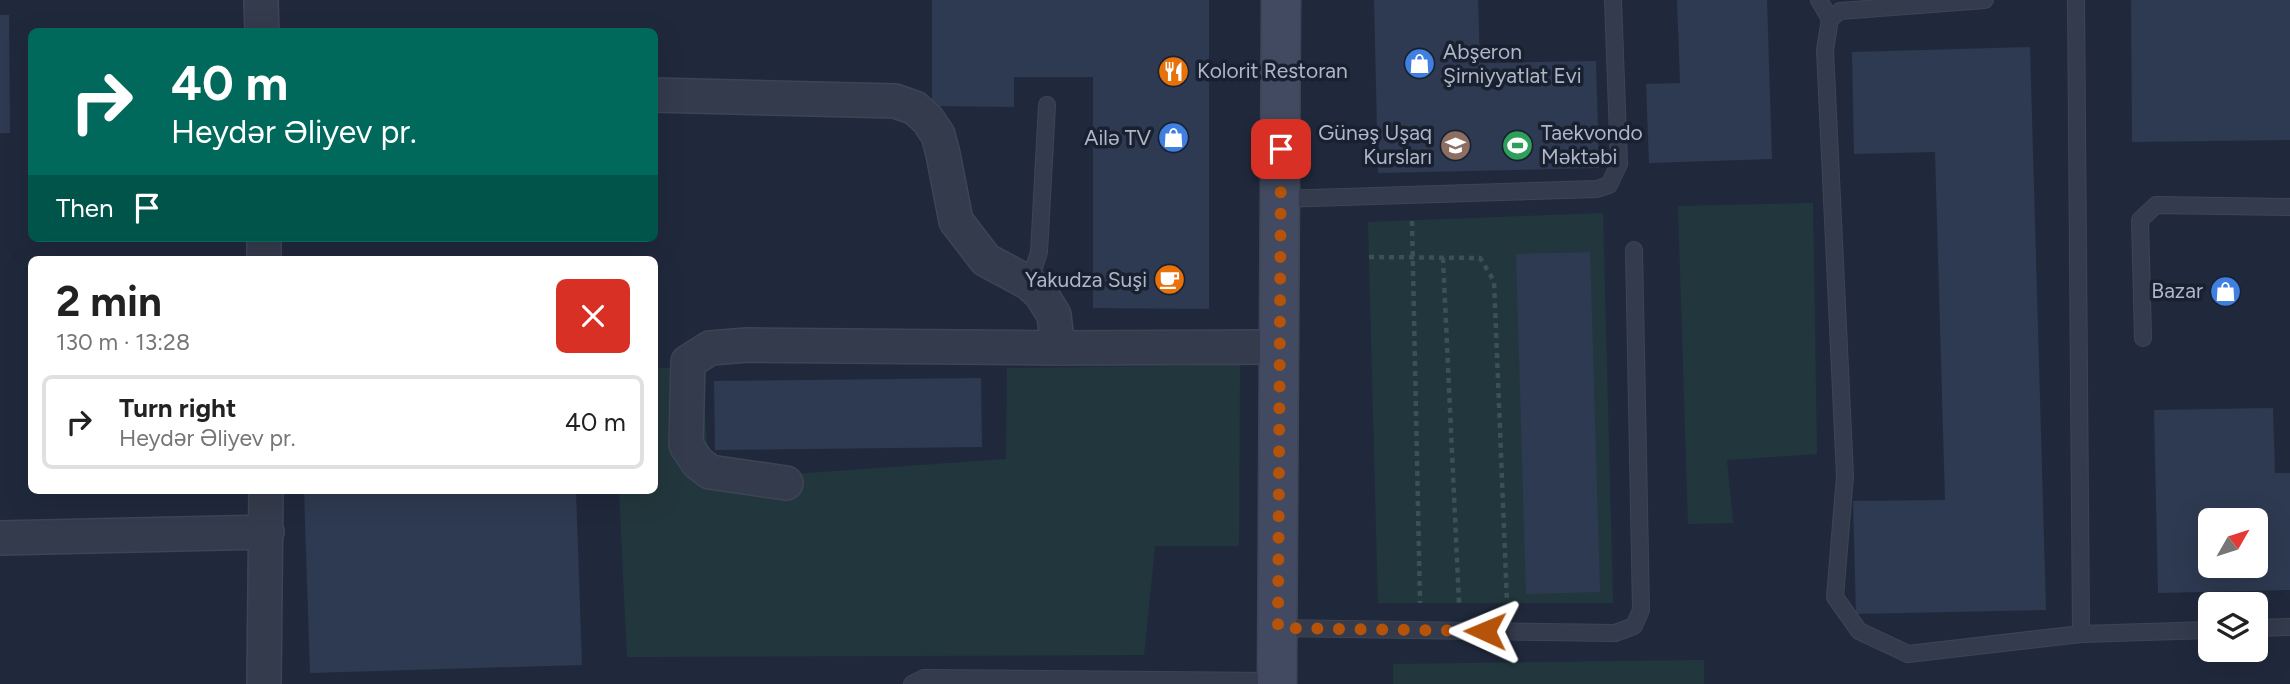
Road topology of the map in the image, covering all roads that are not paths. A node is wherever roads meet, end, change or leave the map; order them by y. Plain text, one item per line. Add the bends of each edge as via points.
1 (261, 0) edge
2 (1281, 0) edge
3 (1613, 0) edge
4 (1819, 0) edge
5 (1985, 0) edge
6 (2076, 0) edge
7 (1830, 19) junction
8 (262, 28) edge
9 (658, 95) edge
10 (1047, 105) dead end
11 (1280, 199) junction
12 (2290, 207) edge
13 (1634, 250) dead end
14 (1030, 283) junction
15 (2143, 338) dead end
16 (1279, 347) junction
17 (1058, 348) junction
18 (786, 483) dead end
19 (266, 494) edge
20 (267, 532) junction
21 (0, 538) edge
22 (2290, 627) edge
23 (1278, 628) junction
24 (2268, 628) edge
25 (2198, 629) edge
26 (2081, 634) junction
27 (1278, 682) edge
28 (264, 684) edge
29 (912, 684) edge

1 - 8 street
2 - 11 main road
3 - 11 lane via 1619,164 1609,184
4 - 7 lane
5 - 7 lane via 1840,11
6 - 26 lane
7 - 26 lane via 1825,50 1846,476 1835,597 1859,631 1908,654
9 - 14 street via 895,101 915,108 938,135 956,222 986,260
10 - 14 lane via 1039,252
11 - 16 main road
12 - 15 lane via 2157,205 2140,220
13 - 23 lane via 1642,610 1634,626 1615,633
14 - 17 street via 1054,315
16 - 17 street
16 - 23 main road
17 - 18 street via 747,345 710,348 688,362 686,445 698,463 710,472
19 - 20 street
20 - 21 street
20 - 28 street
22 - 24 lane
23 - 27 main road
25 - 26 lane
27 - 29 lane via 923,678

